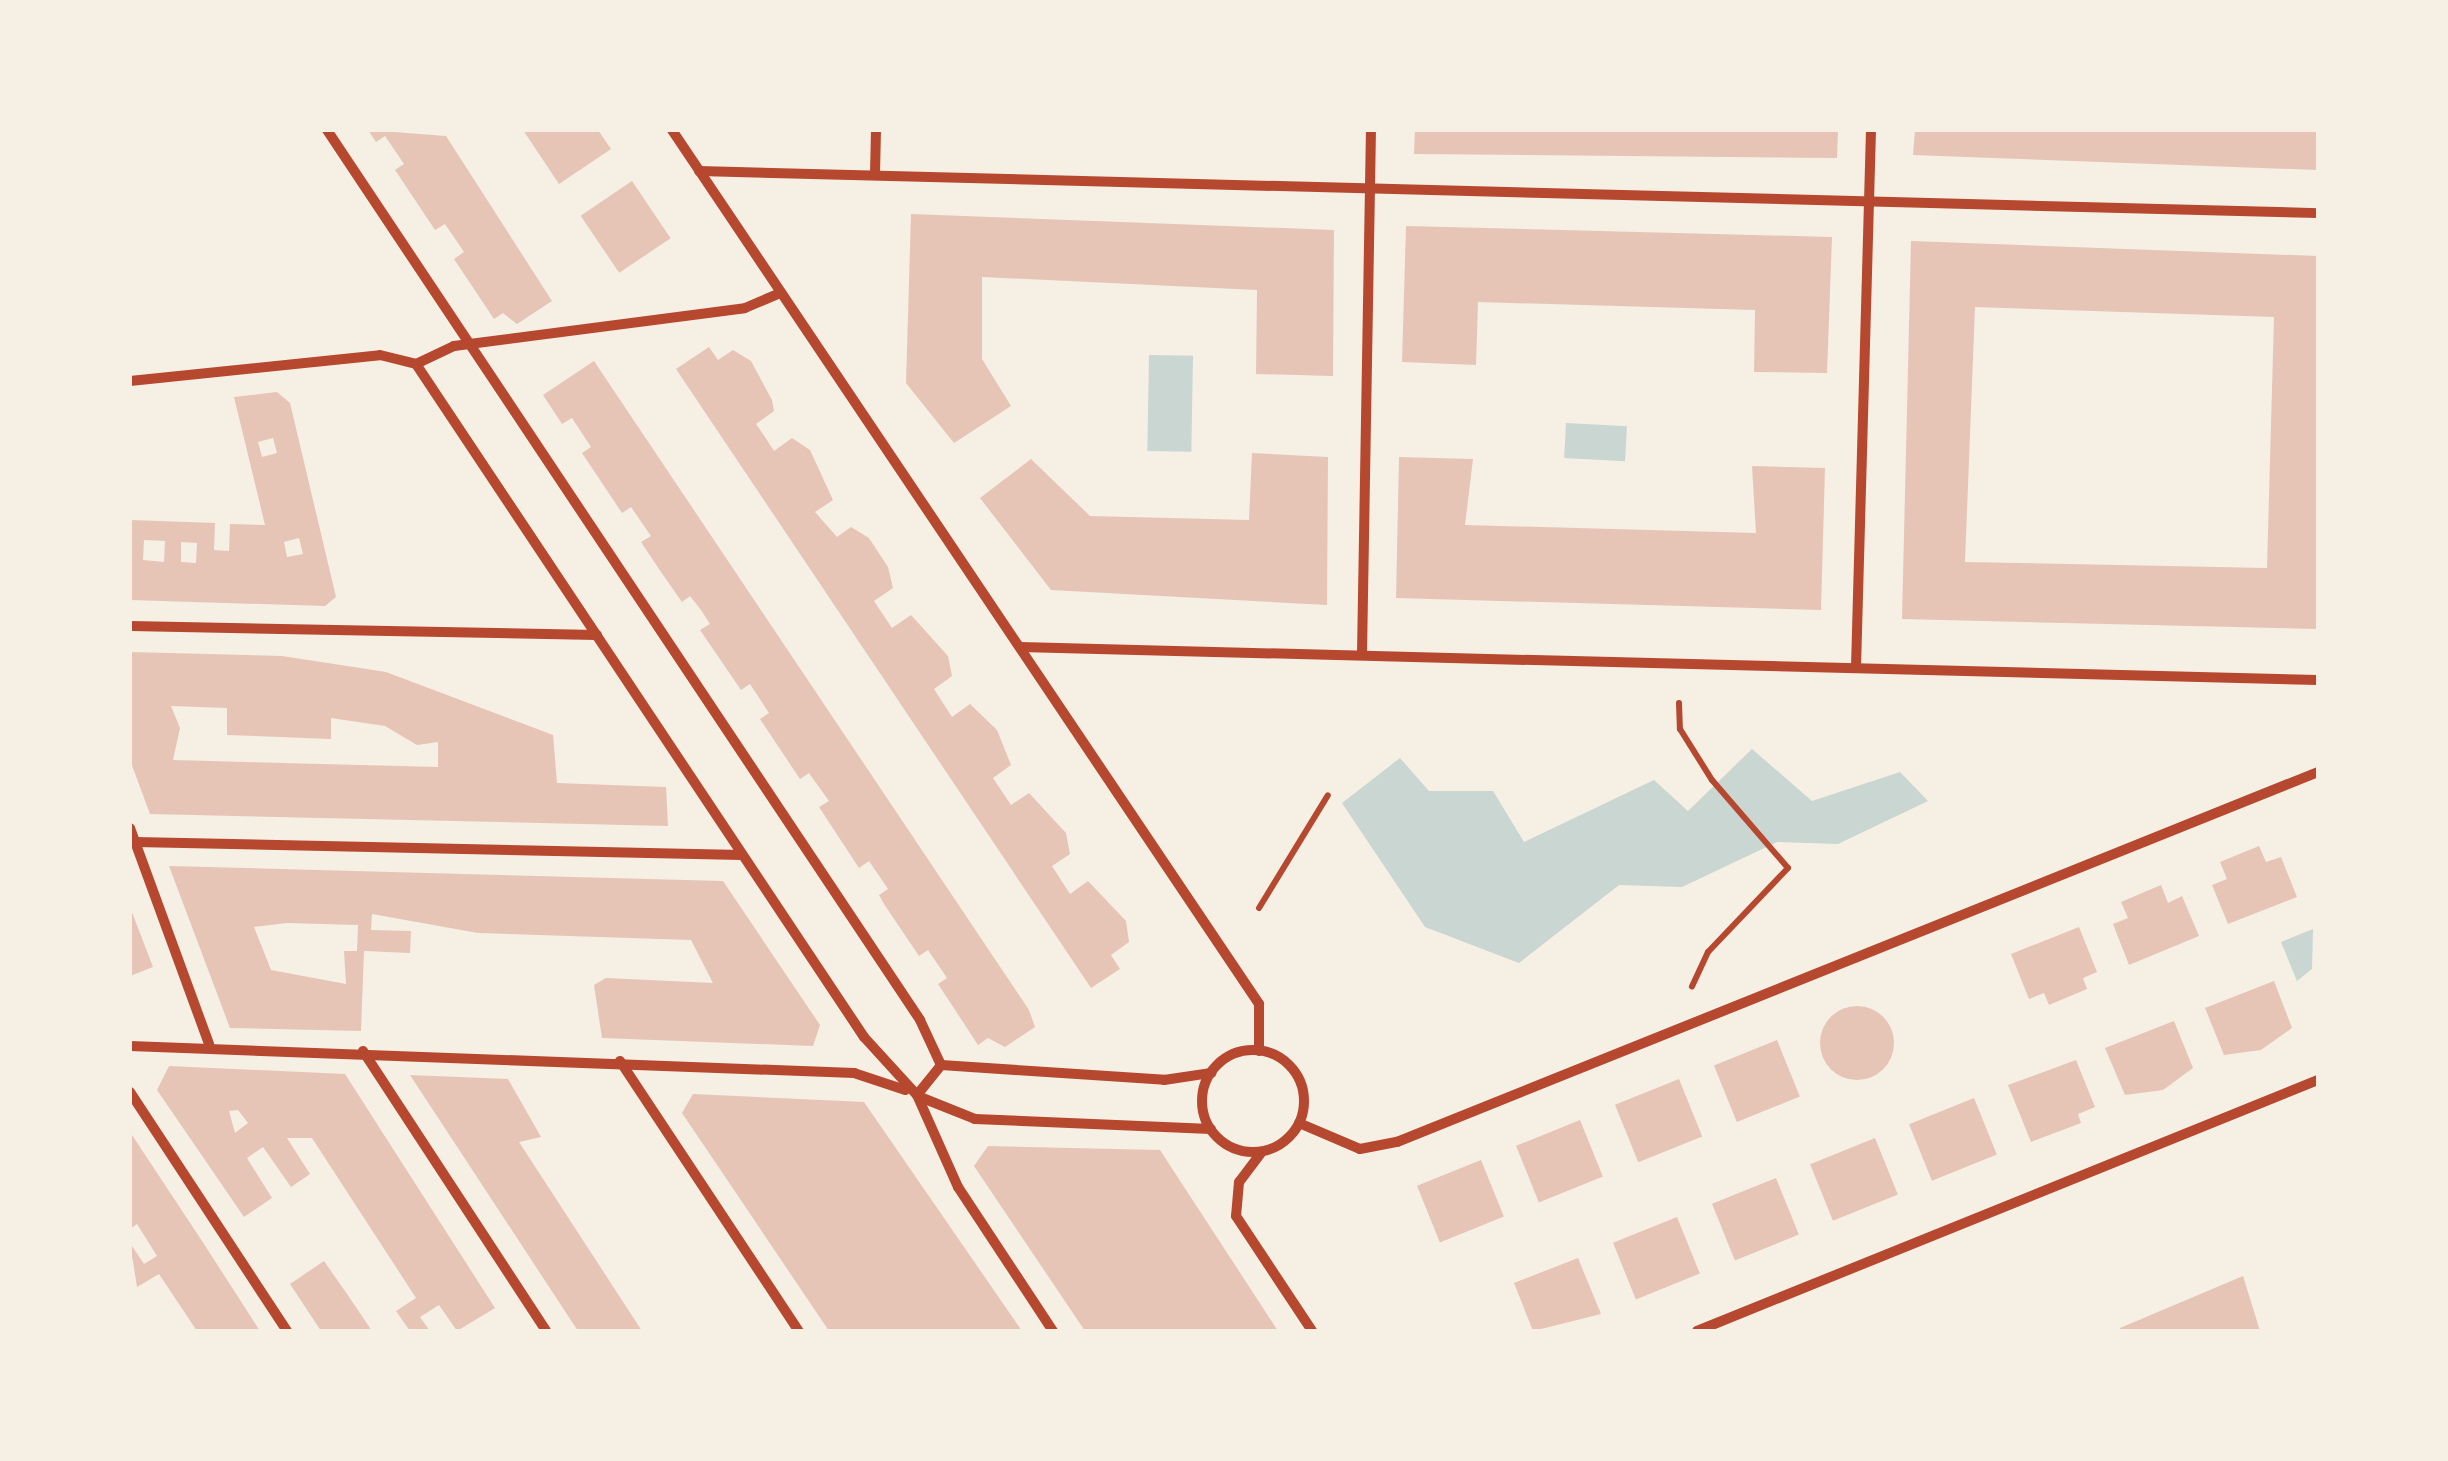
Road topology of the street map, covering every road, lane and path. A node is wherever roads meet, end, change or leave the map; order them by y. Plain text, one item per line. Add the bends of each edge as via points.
1 (327, 130) edge
2 (672, 130) edge
3 (876, 130) edge
4 (1371, 130) edge
5 (1872, 130) edge
6 (699, 170) junction
7 (875, 174) junction
8 (1370, 190) junction
9 (1869, 200) junction
10 (2318, 213) edge
11 (780, 293) junction
12 (472, 346) junction
13 (416, 364) junction
14 (130, 382) edge
15 (130, 626) edge
16 (598, 635) junction
17 (1020, 647) junction
18 (1362, 654) junction
19 (1856, 667) junction
20 (2318, 680) edge
21 (1679, 703) dead end
22 (2318, 772) edge
23 (1328, 795) dead end
24 (130, 828) edge
25 (135, 842) junction
26 (742, 855) junction
27 (1259, 908) dead end
28 (1692, 986) dead end
29 (209, 1044) junction
30 (130, 1046) edge
31 (362, 1051) junction
32 (1260, 1051) junction
33 (620, 1061) junction
34 (941, 1065) junction
35 (1211, 1073) junction
36 (2318, 1080) edge
37 (130, 1092) edge
38 (917, 1095) junction
39 (1299, 1123) junction
40 (1211, 1129) junction
41 (1262, 1151) junction
42 (288, 1331) edge
43 (546, 1331) edge
44 (799, 1331) edge
45 (1054, 1331) edge
46 (1312, 1331) edge
47 (1697, 1331) edge

1 - 12 street
2 - 6 street
3 - 7 street
4 - 8 street
5 - 9 street
6 - 7 street
6 - 11 street
7 - 8 street
8 - 9 street
8 - 18 street
9 - 10 street
9 - 19 street
11 - 12 street via 746,308
11 - 17 street
12 - 13 street
12 - 34 street via 912,1007
13 - 14 street via 380,355
13 - 16 street
15 - 16 street
16 - 26 street
17 - 18 street
17 - 32 street via 1259,1004
18 - 19 street
19 - 20 street
21 - 28 path via 1684,737 1716,784 1780,851 1782,881 1708,952
22 - 39 street via 1397,1142 1360,1149
23 - 27 path
24 - 25 street
25 - 26 street
25 - 29 street
26 - 38 street via 872,1049
29 - 30 street
29 - 31 street
31 - 33 street
31 - 43 street
32 - 35 street via 1227,1058
32 - 39 street via 1299,1078
33 - 38 street via 861,1074
33 - 44 street
34 - 35 street via 1164,1080
34 - 38 street
35 - 40 street via 1202,1108
36 - 47 street
37 - 42 street
38 - 40 street via 975,1119
38 - 45 street via 958,1187
39 - 41 street
40 - 41 street via 1228,1146
41 - 46 street via 1239,1182 1236,1216

